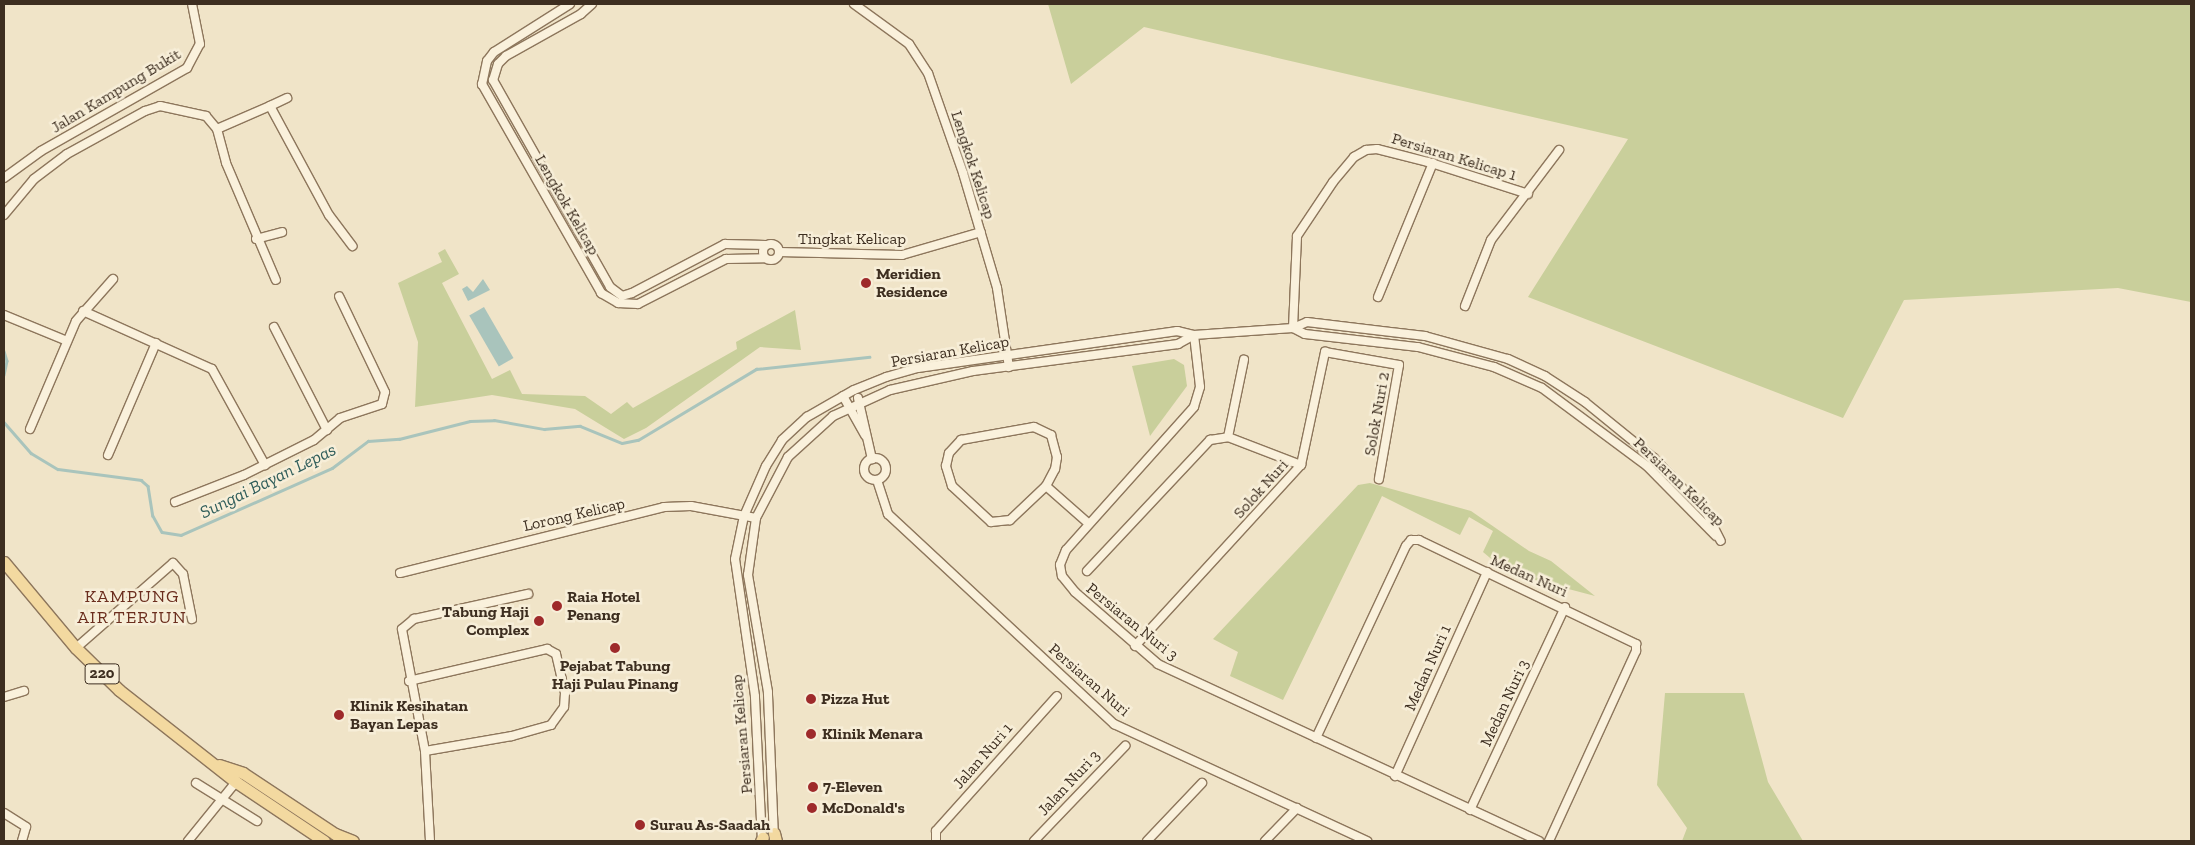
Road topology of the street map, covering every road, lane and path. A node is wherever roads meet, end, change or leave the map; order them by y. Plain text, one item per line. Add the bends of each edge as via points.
1 (192, 4) edge
2 (570, 4) edge
3 (592, 4) edge
4 (854, 4) edge
5 (287, 98) dead end
6 (270, 106) junction
7 (217, 129) junction
8 (1559, 150) dead end
9 (1433, 164) junction
10 (4, 178) edge
11 (1528, 194) junction
12 (4, 215) edge
13 (282, 232) dead end
14 (981, 232) junction
15 (256, 239) junction
16 (766, 245) junction
17 (352, 246) dead end
18 (779, 252) junction
19 (765, 258) junction
20 (113, 279) dead end
21 (276, 280) dead end
22 (339, 296) dead end
23 (1378, 297) dead end
24 (1465, 306) dead end
25 (83, 312) junction
26 (4, 315) edge
27 (274, 326) dead end
28 (1293, 328) junction
29 (1194, 334) junction
30 (67, 341) junction
31 (1446, 342) junction
32 (156, 343) junction
33 (1443, 354) junction
34 (1007, 355) junction
35 (1244, 360) dead end
36 (1008, 366) junction
37 (854, 390) junction
38 (843, 396) junction
39 (859, 401) junction
40 (849, 407) junction
41 (30, 429) dead end
42 (326, 430) junction
43 (865, 435) junction
44 (1228, 437) junction
45 (108, 455) dead end
46 (872, 459) junction
47 (265, 465) junction
48 (1301, 465) junction
49 (1379, 479) dead end
50 (877, 480) junction
51 (1046, 486) junction
52 (174, 502) dead end
53 (744, 516) junction
54 (756, 518) junction
55 (1088, 523) junction
56 (4, 562) edge
57 (1087, 571) dead end
58 (1487, 572) junction
59 (400, 573) dead end
60 (528, 594) dead end
61 (1565, 607) junction
62 (192, 619) dead end
63 (1135, 646) junction
64 (76, 648) junction
65 (410, 681) junction
66 (24, 691) dead end
67 (1056, 696) dead end
68 (4, 697) edge
69 (1316, 738) junction
70 (1125, 746) dead end
71 (426, 751) junction
72 (220, 765) junction
73 (1395, 776) junction
74 (236, 782) junction
75 (1202, 782) dead end
76 (196, 783) dead end
77 (222, 799) junction
78 (1297, 808) junction
79 (1470, 810) junction
80 (4, 814) edge
81 (257, 821) dead end
82 (768, 839) edge
83 (935, 839) edge
84 (22, 841) edge
85 (188, 841) edge
86 (324, 841) edge
87 (353, 841) edge
88 (430, 841) edge
89 (1034, 841) edge
90 (1147, 841) edge
91 (1265, 841) edge
92 (1367, 841) edge
93 (1539, 841) edge
94 (1549, 841) edge

1 - 10 street, Jalan Kampung Bukit via 200,44 187,68 42,151
2 - 19 street, Lengkok Kelicap via 494,52 486,61 482,84 602,293 618,303 638,304 726,259
3 - 16 street, Lengkok Kelicap via 581,14 506,56 498,64 493,80 610,287 622,296 725,244
4 - 14 street, Lengkok Kelicap via 909,44 928,73
5 - 6 street
6 - 7 street
6 - 17 street via 329,215
7 - 12 street via 206,116 160,106 145,111 68,154 34,179
7 - 15 street
8 - 11 street
9 - 11 street, Persiaran Kelicap 1
9 - 23 street
9 - 28 street, Persiaran Kelicap 1 via 1377,149 1354,157 1297,236
11 - 24 street via 1491,240
13 - 15 street
14 - 18 street, Tingkat Kelicap via 902,255
14 - 34 street, Lengkok Kelicap via 997,288
15 - 21 street
16 - 18 street via 775,245
16 - 19 street
18 - 19 street via 774,260
20 - 25 street
22 - 42 street via 385,392 382,404 340,418
25 - 30 street
25 - 32 street
26 - 30 street
27 - 42 street
28 - 29 street, Persiaran Kelicap
28 - 31 street, Persiaran Kelicap via 1307,322 1354,325
28 - 33 street, Persiaran Kelicap via 1305,334 1375,341
29 - 34 street, Persiaran Kelicap via 1177,331
29 - 36 street, Persiaran Kelicap via 1178,344
29 - 55 street, Persiaran Nuri 3 via 1200,387 1194,407
30 - 41 street
31 - 33 street
31 - 33 street, Persiaran Kelicap via 1508,359 1544,376 1585,402 1654,458 1707,514 1721,541 1647,466 1557,398 1494,367
32 - 45 street
32 - 47 street via 216,373
34 - 36 street, Lengkok Kelicap
34 - 37 street, Persiaran Kelicap via 918,368
35 - 44 street
36 - 39 street, Persiaran Kelicap via 921,381
37 - 38 street, Persiaran Kelicap
37 - 39 street
38 - 40 street
38 - 53 street, Persiaran Kelicap via 807,417 782,440 766,466
39 - 40 street, Persiaran Kelicap
39 - 43 street
40 - 43 street
40 - 54 street, Persiaran Kelicap via 806,437 788,457
42 - 47 street
43 - 46 street
44 - 48 street, Solok Nuri
44 - 57 street via 1210,440
46 - 50 street, Persiaran Nuri via 865,472
46 - 50 street via 879,459 886,468
47 - 52 street
48 - 49 street, Solok Nuri 2 via 1325,352 1364,357 1396,363 1400,369
48 - 63 street, Solok Nuri
50 - 78 street, Persiaran Nuri via 888,514 1114,724
51 - 51 street via 1057,457 1051,435 1042,429 961,440 948,453 946,466 952,486 991,522 1010,520
51 - 55 street
53 - 54 street, Lorong Kelicap
53 - 59 street, Lorong Kelicap via 691,506 664,507
53 - 82 street, Persiaran Kelicap via 735,559 755,696
54 - 82 street, Persiaran Kelicap via 748,574 768,692
55 - 63 street, Persiaran Nuri 3 via 1066,550 1060,565 1062,576 1075,592
56 - 64 main road, 220
58 - 61 street, Medan Nuri
58 - 69 street, Medan Nuri via 1412,540
58 - 73 street, Medan Nuri 1
60 - 65 street via 407,622 402,637
61 - 79 street, Medan Nuri 3
61 - 94 street, Medan Nuri via 1632,639 1636,651
62 - 64 street via 186,582 173,563
63 - 69 street, Persiaran Nuri 3 via 1175,674
64 - 72 main road, 220 via 160,725
65 - 71 street
65 - 71 street via 547,649 556,654 564,707 551,725 512,736
66 - 68 street
67 - 83 street, Jalan Nuri 1 via 936,831
69 - 73 street, Persiaran Nuri 3
70 - 89 street, Jalan Nuri 3
71 - 88 street
72 - 74 main road, 220
72 - 87 main road, 220 via 243,774 335,834
73 - 79 street, Persiaran Nuri 3
74 - 77 street
74 - 86 main road, 220
75 - 90 street
76 - 77 street
77 - 81 street
77 - 85 street
78 - 91 street
78 - 92 street, Persiaran Nuri
79 - 93 street, Persiaran Nuri 3
80 - 84 street via 26,827

